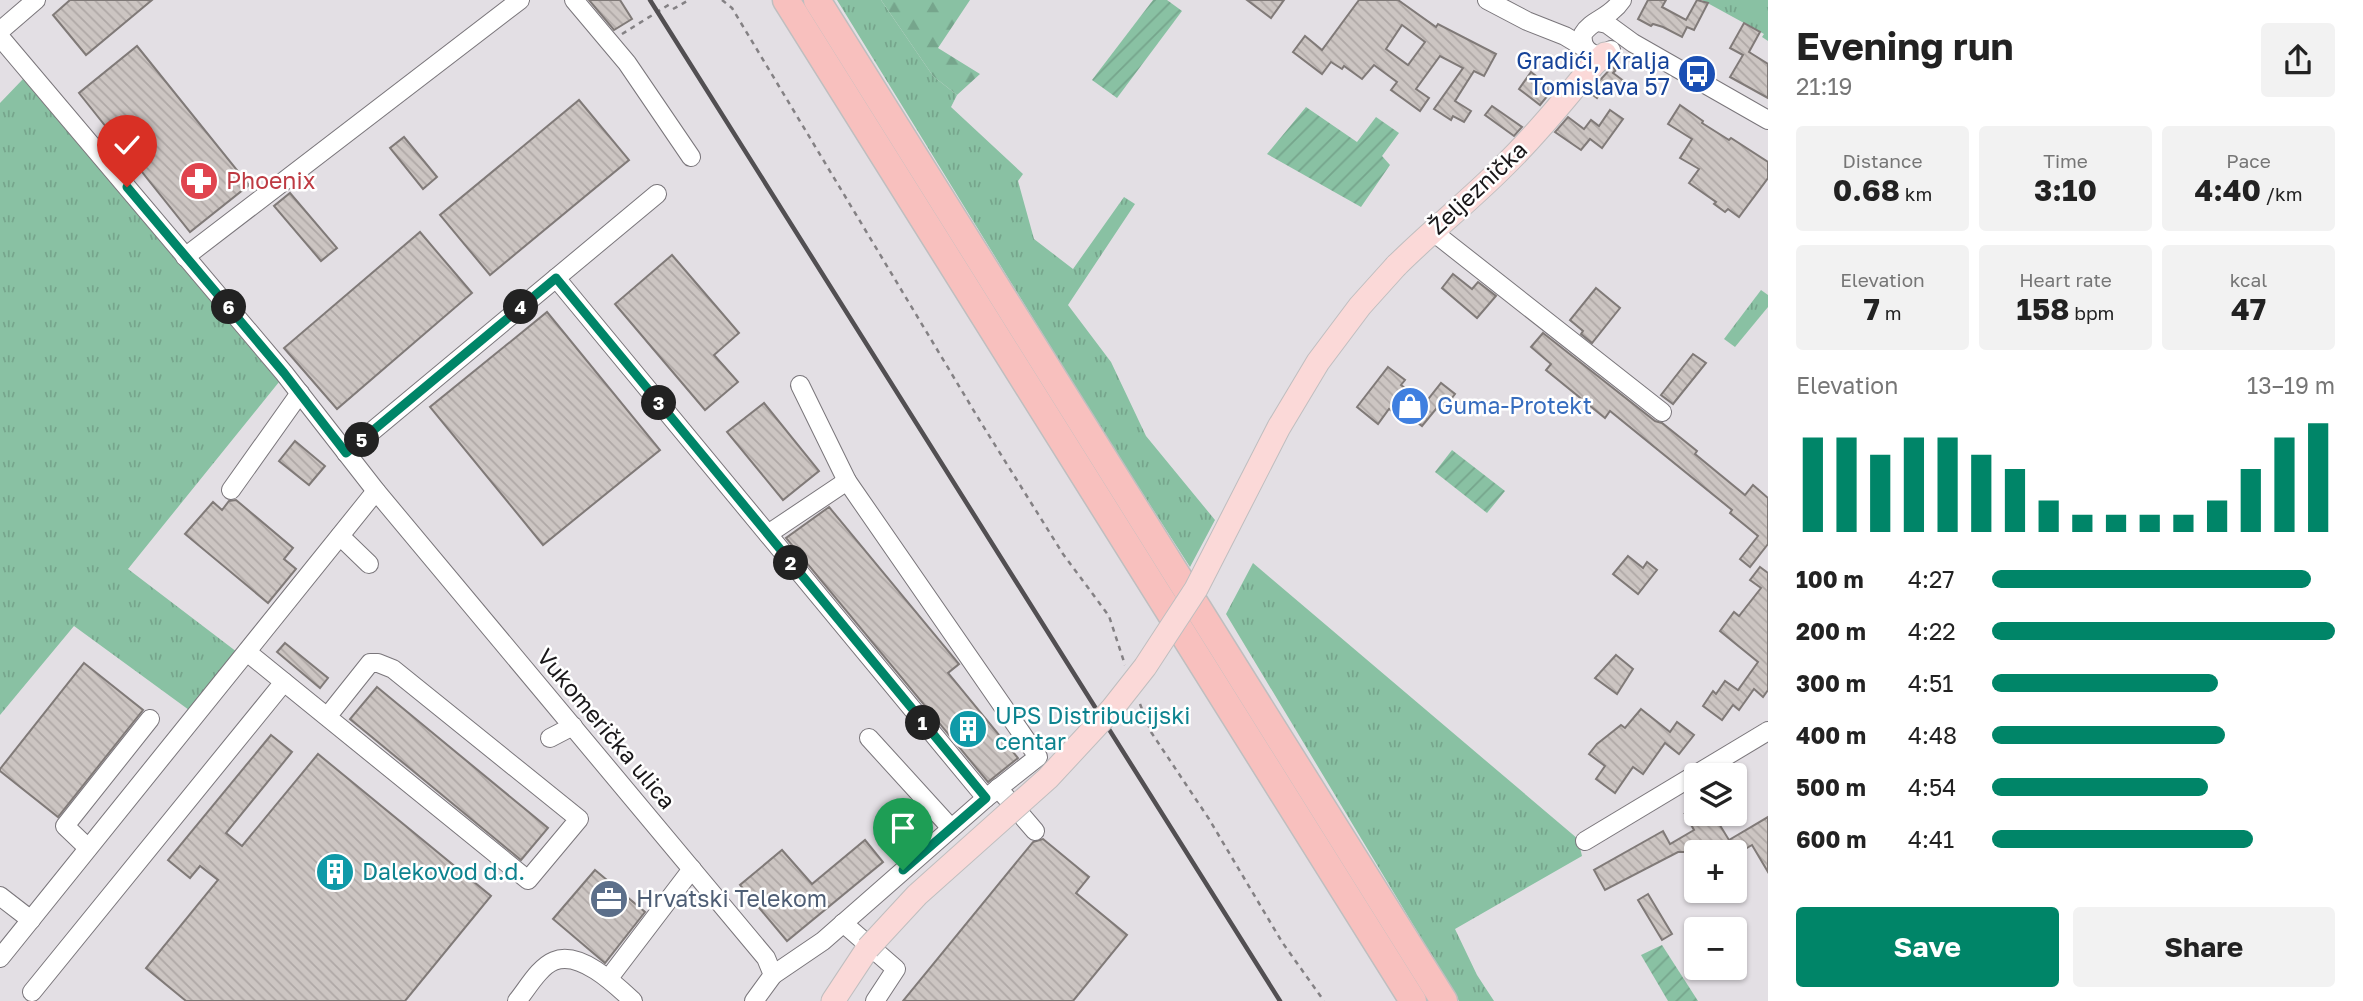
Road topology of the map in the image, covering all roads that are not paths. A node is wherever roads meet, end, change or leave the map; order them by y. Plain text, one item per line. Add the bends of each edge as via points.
1 (36, 0) edge
2 (520, 0) edge
3 (574, 0) edge
4 (786, 0) edge
5 (817, 0) edge
6 (1487, 0) edge
7 (1619, 5) edge
8 (0, 31) edge
9 (0, 37) edge
10 (1598, 40) junction
11 (1768, 120) edge
12 (691, 157) dead end
13 (657, 194) dead end
14 (1432, 231) junction
15 (185, 257) junction
16 (556, 278) junction
17 (800, 385) dead end
18 (300, 393) junction
19 (1662, 412) dead end
20 (346, 453) junction
21 (848, 481) junction
22 (231, 490) dead end
23 (376, 491) junction
24 (768, 534) junction
25 (340, 536) junction
26 (369, 564) dead end
27 (247, 652) junction
28 (284, 682) junction
29 (327, 717) junction
30 (150, 719) dead end
31 (573, 726) junction
32 (1768, 731) edge
33 (550, 738) dead end
34 (869, 738) dead end
35 (992, 793) junction
36 (951, 828) junction
37 (1035, 831) dead end
38 (1585, 841) dead end
39 (88, 848) junction
40 (692, 869) junction
41 (0, 896) edge
42 (31, 920) junction
43 (844, 923) junction
44 (0, 958) edge
45 (774, 975) junction
46 (609, 978) junction
47 (32, 992) dead end
48 (517, 1001) edge
49 (633, 1001) edge
50 (754, 1001) edge
51 (833, 1001) edge
52 (875, 1001) edge
53 (1413, 1001) edge
54 (1444, 1001) edge

1 - 8 street
2 - 15 street
3 - 12 street via 626,63
4 - 53 highway
5 - 54 highway
6 - 10 street via 1565,36
7 - 10 street
9 - 15 street, Vukomerička ulica
10 - 11 street via 1633,43
10 - 14 main road, Željeznička via 1538,132
13 - 16 street
14 - 19 street
14 - 51 main road, Željeznička, bridge via 1346,324 1312,371 1216,555 1145,667 1048,778 917,895 868,948
15 - 18 street, Vukomerička ulica
16 - 20 street
16 - 24 street
17 - 21 street
18 - 20 street, Vukomerička ulica
18 - 22 street
20 - 23 street, Vukomerička ulica
21 - 24 street
21 - 35 street via 1038,757
23 - 25 street
23 - 31 street, Vukomerička ulica
24 - 35 street
25 - 26 street
25 - 27 street
27 - 28 street
27 - 39 street
28 - 29 street
28 - 47 street
29 - 29 street via 370,663 393,668 579,819 528,880
30 - 39 street via 65,826
31 - 33 street
31 - 40 street, Vukomerička ulica
32 - 38 street
34 - 36 street
35 - 36 street
35 - 37 street
36 - 43 street
39 - 42 street
40 - 45 street, Vukomerička ulica via 766,958
40 - 46 street
41 - 42 street
42 - 44 street
43 - 45 street
43 - 52 street via 896,969
45 - 50 street
46 - 48 street via 568,959 554,961
46 - 49 street

